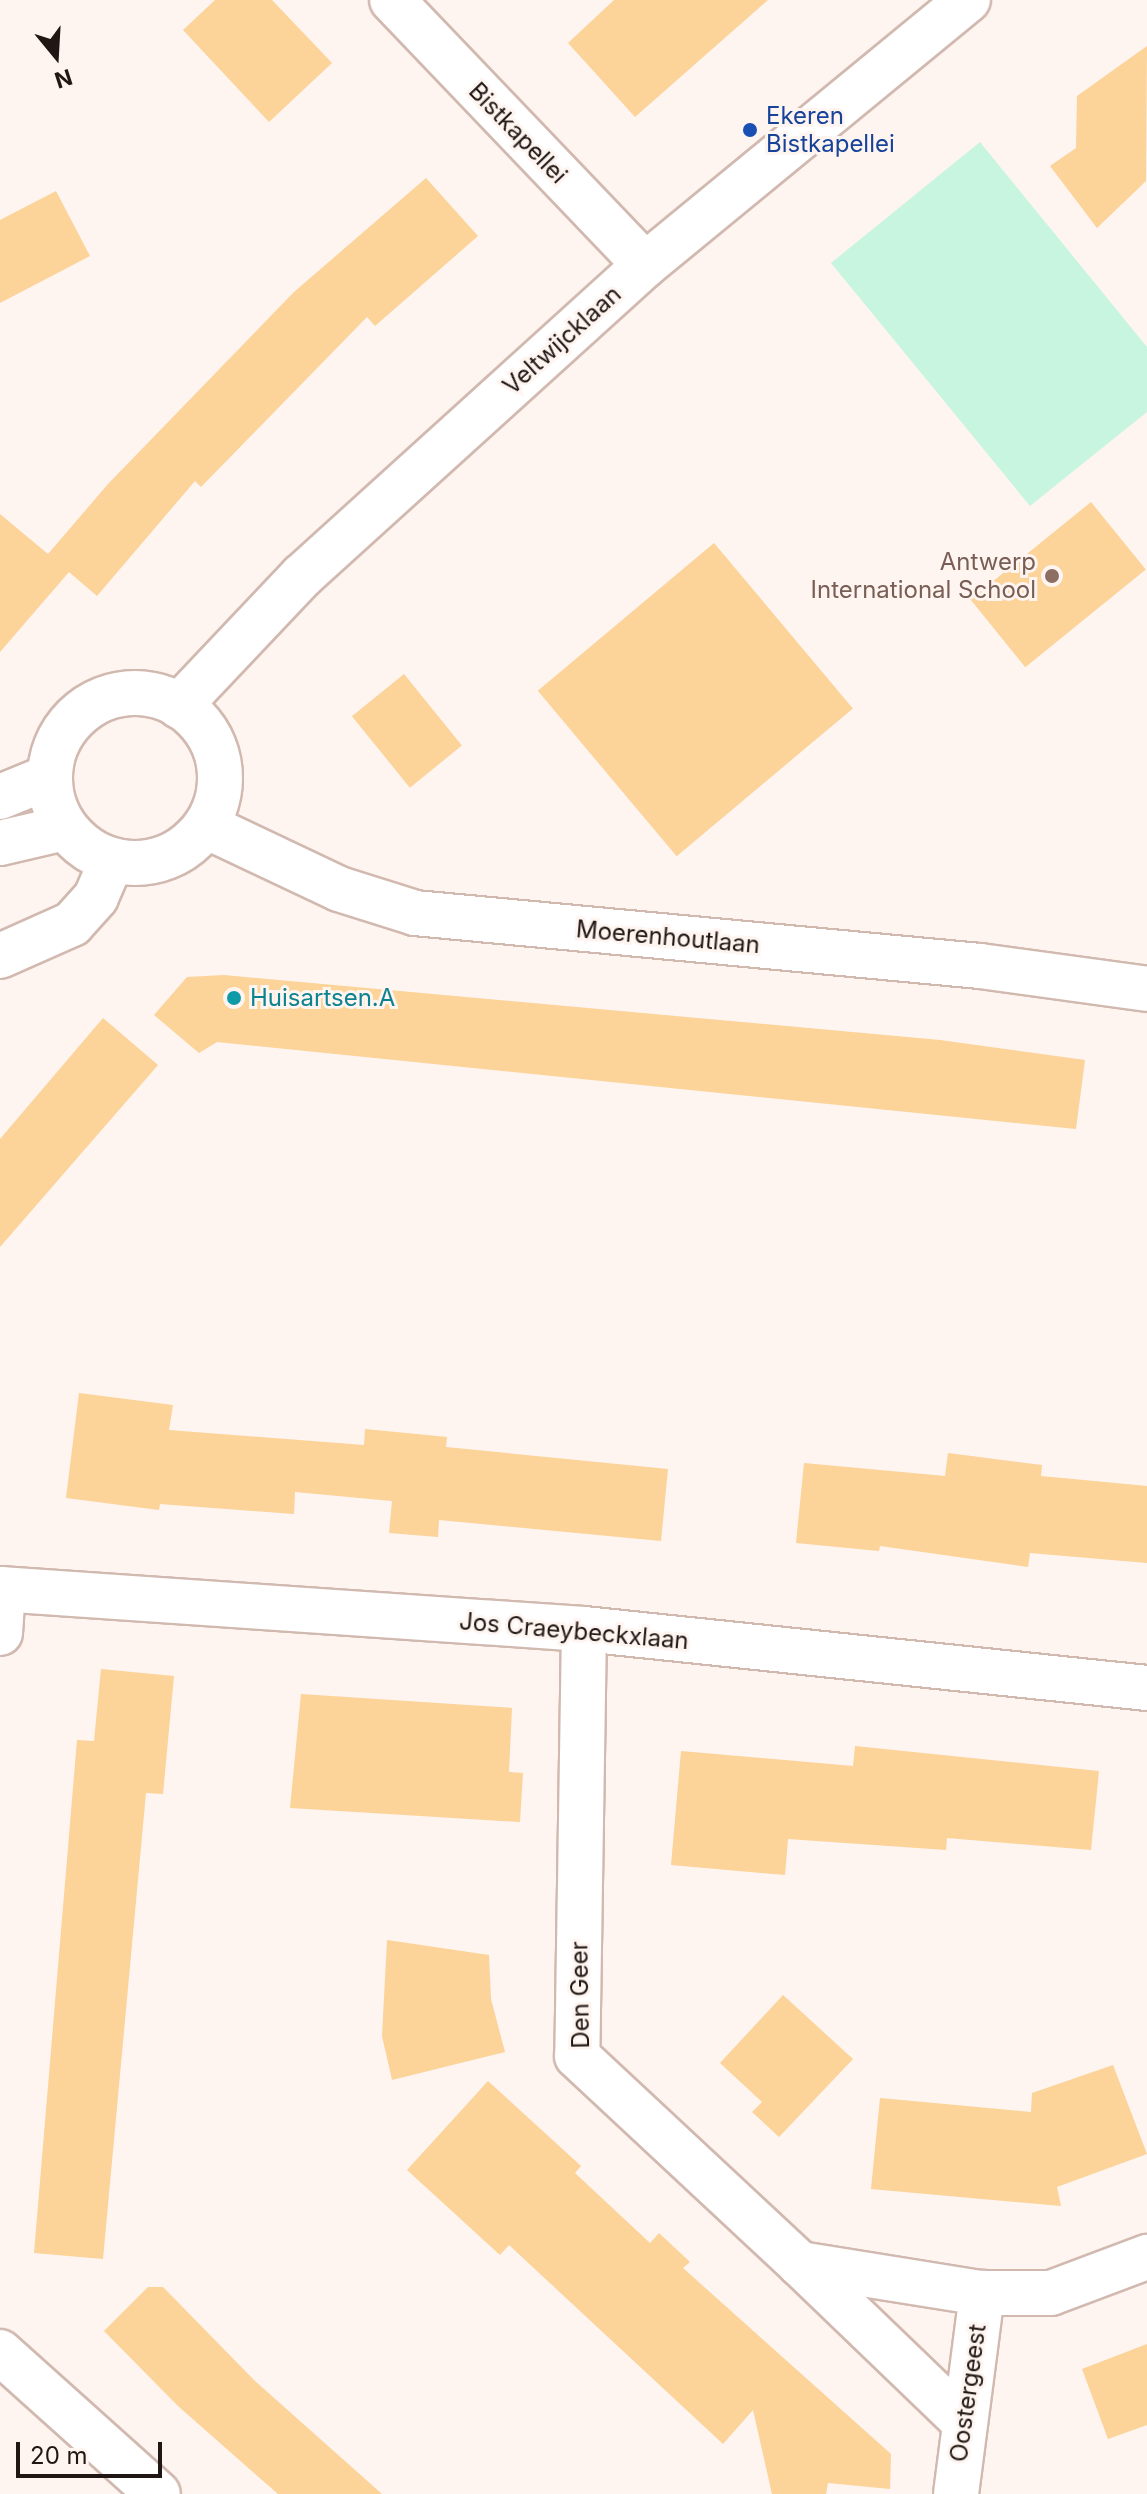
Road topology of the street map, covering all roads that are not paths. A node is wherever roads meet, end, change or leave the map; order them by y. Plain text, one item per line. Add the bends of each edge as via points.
1 (392, 0) edge
2 (968, 0) edge
3 (645, 265) junction
4 (179, 706) junction
5 (49, 777) junction
6 (0, 797) edge
7 (206, 826) junction
8 (65, 828) junction
9 (0, 843) edge
10 (112, 860) junction
11 (0, 956) edge
12 (1147, 989) edge
13 (2, 1589) edge
14 (584, 1629) junction
15 (0, 1633) edge
16 (1147, 1688) edge
17 (1147, 2257) edge
18 (800, 2264) junction
19 (982, 2293) junction
20 (0, 2352) edge
21 (962, 2420) junction
22 (158, 2494) edge
23 (956, 2494) edge

1 - 3 street, Bistkapellei
2 - 3 street, Veltwijcklaan
3 - 4 street, Veltwijcklaan via 302,576
4 - 5 street via 150,695 117,695 88,707 61,735
4 - 7 street via 205,731 219,768 219,789
5 - 6 street
5 - 8 street
7 - 10 street via 175,854 145,863
7 - 12 street, Moerenhoutlaan via 339,889 415,913 980,966
8 - 9 street
8 - 10 street via 86,848
10 - 11 street via 96,897 72,924
13 - 14 street, Jos Craeybeckxlaan
13 - 15 street
14 - 16 street, Jos Craeybeckxlaan
14 - 18 street, Den Geer via 577,2056
17 - 19 street via 1051,2293
18 - 19 street
18 - 21 street, Den Geer
19 - 21 street, Oostergeest
20 - 22 street
21 - 23 street, Oostergeest

